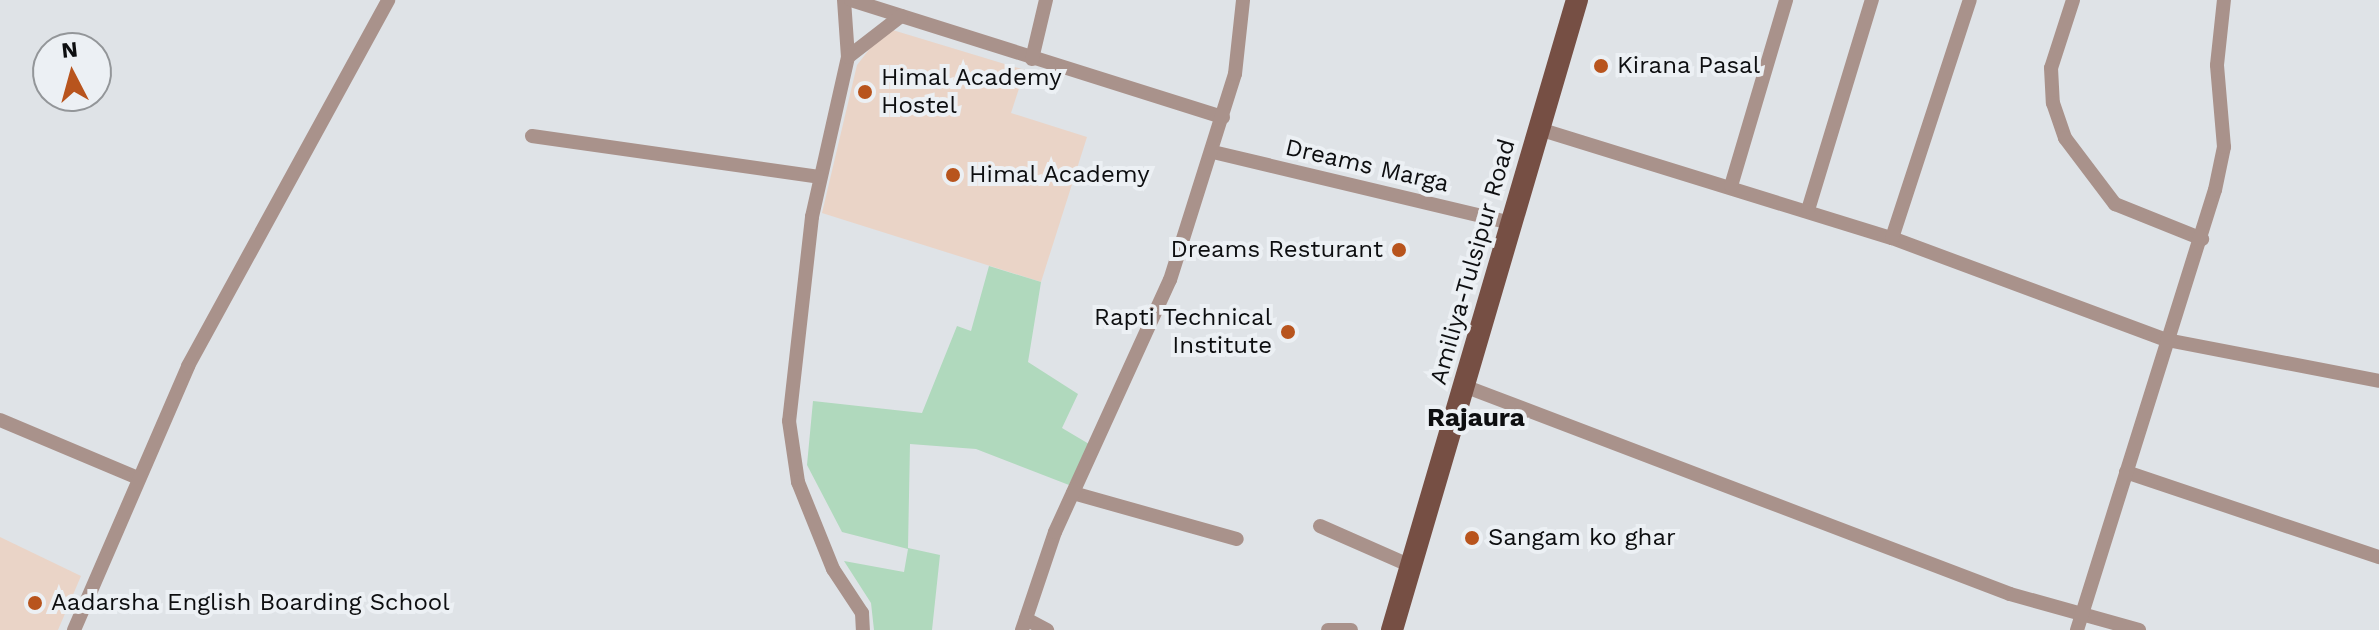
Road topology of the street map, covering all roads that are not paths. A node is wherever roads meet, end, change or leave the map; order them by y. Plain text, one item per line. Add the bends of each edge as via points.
1 (388, 0) edge
2 (844, 0) edge
3 (851, 0) edge
4 (1046, 0) edge
5 (1243, 0) edge
6 (1577, 0) edge
7 (1786, 0) edge
8 (1872, 0) edge
9 (1970, 0) edge
10 (2073, 0) edge
11 (2224, 0) edge
12 (901, 16) junction
13 (848, 57) junction
14 (1032, 59) junction
15 (1223, 117) junction
16 (1539, 129) junction
17 (532, 136) dead end
18 (1213, 152) junction
19 (819, 177) junction
20 (1731, 186) junction
21 (1808, 210) junction
22 (1512, 223) junction
23 (1892, 238) junction
24 (2202, 239) junction
25 (2167, 340) junction
26 (2379, 381) edge
27 (1464, 386) junction
28 (0, 420) edge
29 (2126, 472) junction
30 (138, 478) junction
31 (1073, 493) junction
32 (1320, 526) dead end
33 (1237, 539) dead end
34 (2379, 557) edge
35 (1411, 566) junction
36 (2084, 610) junction
37 (1024, 625) edge
38 (74, 630) edge
39 (863, 630) edge
40 (1047, 630) edge
41 (1328, 630) edge
42 (1351, 630) edge
43 (1392, 630) edge
44 (2077, 630) edge
45 (2139, 630) edge

1 - 30 street via 188,366
2 - 13 street
3 - 12 street
4 - 14 street
5 - 15 street
6 - 16 main road, Amiliya-Tulsipur Road
7 - 20 street
8 - 21 street
9 - 23 street
10 - 24 street via 2051,68 2053,103 2065,138 2115,204
11 - 24 street via 2217,65 2224,147
12 - 13 street
12 - 14 street
13 - 19 street
14 - 15 street
15 - 18 street
16 - 20 street
16 - 22 main road, Amiliya-Tulsipur Road
17 - 19 street
18 - 22 street, Dreams Marga
18 - 31 street via 1170,280
19 - 39 street via 790,440 798,482 833,569 862,613
20 - 21 street
21 - 23 street
22 - 27 main road, Amiliya-Tulsipur Road
23 - 25 street
24 - 25 street
25 - 26 street
25 - 29 street
27 - 35 main road, Amiliya-Tulsipur Road
27 - 36 street via 2010,594
28 - 30 street
29 - 34 street
29 - 36 street
30 - 38 street
31 - 33 street
31 - 37 street
32 - 35 street
35 - 43 main road, Amiliya-Tulsipur Road
36 - 44 street
36 - 45 street
37 - 40 street
41 - 42 street

